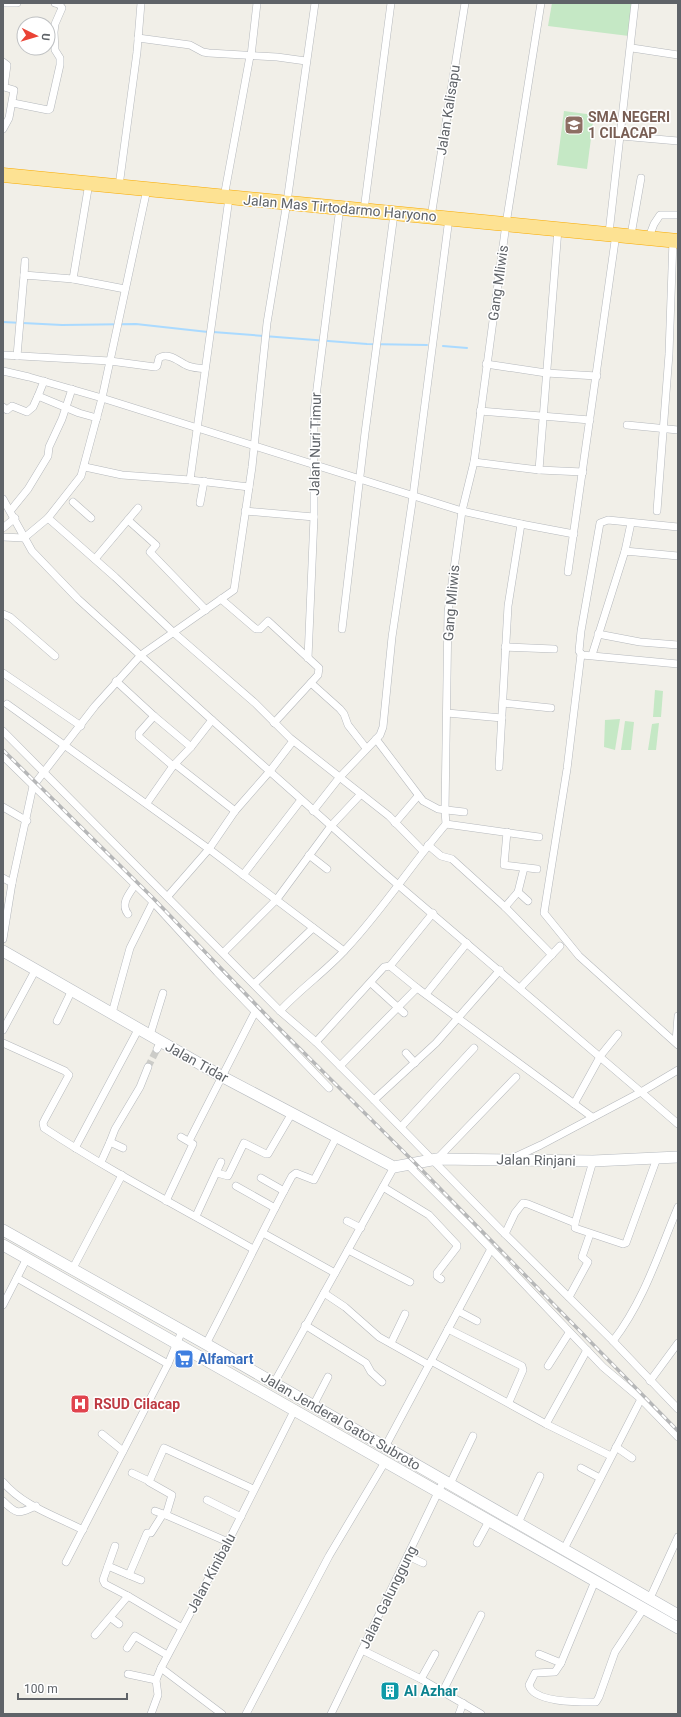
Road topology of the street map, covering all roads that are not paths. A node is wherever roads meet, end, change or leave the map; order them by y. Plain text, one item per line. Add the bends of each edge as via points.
1 (4, 3) edge
2 (17, 3) edge
3 (55, 3) edge
4 (141, 3) edge
5 (257, 3) edge
6 (314, 3) edge
7 (391, 3) edge
8 (465, 3) edge
9 (541, 3) edge
10 (635, 3) edge
11 (138, 38) junction
12 (632, 48) junction
13 (678, 55) edge
14 (250, 56) junction
15 (306, 61) junction
16 (3, 62) edge
17 (13, 103) junction
18 (3, 130) edge
19 (621, 136) junction
20 (678, 141) edge
21 (3, 175) edge
22 (641, 178) dead end
23 (3, 179) edge
24 (89, 184) junction
25 (119, 186) junction
26 (147, 189) junction
27 (226, 198) junction
28 (287, 202) junction
29 (340, 207) junction
30 (364, 210) junction
31 (394, 214) junction
32 (678, 215) edge
33 (431, 216) junction
34 (449, 218) junction
35 (506, 224) junction
36 (558, 229) junction
37 (613, 234) junction
38 (631, 236) junction
39 (649, 237) junction
40 (676, 240) edge
41 (25, 261) dead end
42 (24, 275) junction
43 (73, 279) junction
44 (125, 289) junction
45 (3, 355) edge
46 (17, 356) junction
47 (110, 361) junction
48 (486, 364) junction
49 (205, 369) junction
50 (3, 371) edge
51 (546, 373) junction
52 (597, 376) junction
53 (44, 381) junction
54 (72, 389) junction
55 (38, 396) junction
56 (102, 398) junction
57 (3, 407) edge
58 (66, 407) junction
59 (480, 411) junction
60 (543, 417) junction
61 (96, 418) junction
62 (590, 420) junction
63 (627, 424) dead end
64 (197, 428) junction
65 (664, 429) junction
66 (678, 430) edge
67 (255, 446) junction
68 (474, 462) junction
69 (314, 464) junction
70 (85, 466) junction
71 (539, 470) junction
72 (583, 472) junction
73 (360, 478) junction
74 (190, 480) junction
75 (204, 481) junction
76 (249, 487) junction
77 (413, 496) junction
78 (3, 498) edge
79 (69, 499) junction
80 (200, 503) dead end
81 (138, 508) dead end
82 (11, 510) junction
83 (245, 511) junction
84 (462, 511) junction
85 (657, 511) dead end
86 (314, 517) junction
87 (15, 518) junction
88 (48, 518) junction
89 (91, 518) dead end
90 (128, 520) junction
91 (631, 523) junction
92 (521, 524) junction
93 (678, 527) edge
94 (3, 528) edge
95 (574, 534) junction
96 (3, 537) edge
97 (24, 538) junction
98 (625, 551) junction
99 (678, 556) edge
100 (95, 559) junction
101 (568, 572) dead end
102 (221, 599) junction
103 (206, 610) junction
104 (3, 614) edge
105 (342, 629) dead end
106 (173, 632) junction
107 (598, 634) junction
108 (678, 645) edge
109 (505, 647) junction
110 (554, 649) dead end
111 (581, 654) junction
112 (592, 655) junction
113 (55, 656) dead end
114 (141, 656) junction
115 (308, 658) junction
116 (678, 664) edge
117 (3, 673) edge
118 (116, 681) junction
119 (310, 683) junction
120 (7, 704) dead end
121 (503, 704) junction
122 (551, 708) dead end
123 (446, 713) junction
124 (154, 716) junction
125 (502, 718) junction
126 (212, 720) junction
127 (274, 723) junction
128 (81, 726) junction
129 (3, 731) edge
130 (376, 739) junction
131 (293, 741) junction
132 (65, 746) junction
133 (191, 747) junction
134 (366, 748) junction
135 (3, 756) edge
136 (174, 765) junction
137 (499, 768) dead end
138 (44, 770) junction
139 (270, 771) junction
140 (339, 778) junction
141 (33, 786) junction
142 (361, 794) junction
143 (418, 796) junction
144 (301, 800) junction
145 (147, 803) junction
146 (3, 806) edge
147 (235, 811) junction
148 (313, 811) junction
149 (445, 811) junction
150 (464, 812) dead end
151 (27, 821) junction
152 (395, 823) junction
153 (446, 824) junction
154 (331, 826) junction
155 (506, 832) junction
156 (539, 836) dead end
157 (426, 848) junction
158 (209, 849) junction
159 (309, 854) junction
160 (524, 868) junction
161 (327, 869) dead end
162 (537, 869) dead end
163 (243, 875) junction
164 (3, 878) edge
165 (12, 883) junction
166 (135, 885) junction
167 (399, 885) junction
168 (518, 892) junction
169 (168, 896) junction
170 (277, 899) junction
171 (528, 901) dead end
172 (153, 902) junction
173 (505, 907) junction
174 (128, 914) dead end
175 (433, 914) junction
176 (313, 928) junction
177 (3, 939) edge
178 (467, 943) junction
179 (560, 946) dead end
180 (3, 950) edge
181 (344, 951) junction
182 (224, 952) junction
183 (552, 955) junction
184 (390, 966) junction
185 (36, 969) junction
186 (500, 970) junction
187 (371, 983) junction
188 (254, 984) junction
189 (417, 988) junction
190 (520, 988) junction
191 (72, 990) junction
192 (163, 993) dead end
193 (426, 994) junction
194 (280, 1011) junction
195 (401, 1011) junction
196 (112, 1012) junction
197 (255, 1012) junction
198 (678, 1016) edge
199 (459, 1017) junction
200 (57, 1021) dead end
201 (139, 1028) junction
202 (3, 1030) edge
203 (618, 1034) dead end
204 (150, 1035) junction
205 (316, 1042) junction
206 (3, 1043) edge
207 (677, 1043) edge
208 (474, 1048) dead end
209 (406, 1053) dead end
210 (601, 1056) junction
211 (415, 1063) junction
212 (340, 1066) junction
213 (148, 1067) tunnel mouth
214 (678, 1070) edge
215 (221, 1076) junction
216 (516, 1077) dead end
217 (329, 1088) dead end
218 (641, 1092) junction
219 (374, 1100) junction
220 (574, 1104) junction
221 (292, 1113) junction
222 (592, 1117) junction
223 (678, 1124) edge
224 (401, 1127) junction
225 (337, 1136) junction
226 (181, 1137) dead end
227 (189, 1141) junction
228 (110, 1142) junction
229 (75, 1148) junction
230 (123, 1148) dead end
231 (678, 1157) edge
232 (657, 1158) junction
233 (435, 1159) junction
234 (508, 1160) junction
235 (593, 1161) junction
236 (101, 1162) junction
237 (221, 1162) dead end
238 (407, 1164) junction
239 (394, 1166) junction
240 (217, 1173) junction
241 (122, 1175) junction
242 (261, 1178) dead end
243 (236, 1186) dead end
244 (383, 1187) junction
245 (284, 1191) junction
246 (166, 1201) junction
247 (678, 1207) edge
248 (275, 1208) junction
249 (196, 1216) junction
250 (347, 1220) dead end
251 (575, 1223) junction
252 (361, 1228) junction
253 (3, 1230) edge
254 (263, 1233) junction
255 (505, 1234) junction
256 (590, 1234) junction
257 (3, 1245) edge
258 (33, 1246) junction
259 (253, 1249) junction
260 (491, 1249) junction
261 (348, 1250) junction
262 (27, 1258) junction
263 (73, 1268) junction
264 (335, 1273) junction
265 (17, 1278) junction
266 (441, 1279) dead end
267 (410, 1282) dead end
268 (324, 1293) junction
269 (569, 1296) junction
270 (3, 1305) edge
271 (458, 1310) junction
272 (405, 1314) dead end
273 (477, 1321) dead end
274 (305, 1325) junction
275 (448, 1330) junction
276 (182, 1331) junction
277 (569, 1333) junction
278 (613, 1341) junction
279 (176, 1343) junction
280 (391, 1343) junction
281 (678, 1343) edge
282 (206, 1344) junction
283 (587, 1350) junction
284 (430, 1363) junction
285 (168, 1364) junction
286 (548, 1366) dead end
287 (328, 1376) dead end
288 (650, 1381) junction
289 (382, 1382) dead end
290 (274, 1383) junction
291 (641, 1399) junction
292 (509, 1402) junction
293 (313, 1406) junction
294 (295, 1409) junction
295 (678, 1409) edge
296 (546, 1424) junction
297 (102, 1434) dead end
298 (473, 1436) dead end
299 (678, 1437) edge
300 (385, 1447) junction
301 (616, 1447) junction
302 (123, 1452) junction
303 (611, 1456) junction
304 (632, 1458) dead end
305 (385, 1462) junction
306 (581, 1468) dead end
307 (132, 1473) dead end
308 (540, 1476) dead end
309 (600, 1478) junction
310 (149, 1481) junction
311 (3, 1482) edge
312 (447, 1482) junction
313 (253, 1489) junction
314 (439, 1491) junction
315 (11, 1492) junction
316 (207, 1500) dead end
317 (3, 1501) edge
318 (36, 1506) junction
319 (155, 1511) dead end
320 (164, 1514) junction
321 (241, 1517) junction
322 (489, 1521) junction
323 (518, 1523) junction
324 (83, 1530) junction
325 (678, 1537) edge
326 (228, 1542) junction
327 (476, 1543) dead end
328 (115, 1546) dead end
329 (564, 1549) junction
330 (408, 1556) junction
331 (66, 1562) dead end
332 (423, 1563) dead end
333 (108, 1566) junction
334 (129, 1575) junction
335 (141, 1580) dead end
336 (595, 1581) junction
337 (128, 1596) junction
338 (650, 1598) junction
339 (644, 1608) junction
340 (482, 1614) dead end
341 (678, 1615) edge
342 (111, 1618) junction
343 (119, 1624) dead end
344 (182, 1628) junction
345 (678, 1628) edge
346 (94, 1635) dead end
347 (127, 1648) dead end
348 (362, 1650) junction
349 (434, 1654) dead end
350 (538, 1654) dead end
351 (167, 1655) junction
352 (561, 1663) junction
353 (161, 1668) junction
354 (128, 1674) dead end
355 (421, 1679) junction
356 (156, 1680) junction
357 (443, 1691) junction
358 (464, 1703) junction
359 (151, 1714) edge
360 (222, 1714) edge
361 (246, 1714) edge
362 (331, 1714) edge
363 (459, 1714) edge
364 (481, 1714) edge

1 - 2 street
3 - 17 street via 62,8 54,32 55,50 60,58 60,65 50,109
4 - 11 street
5 - 14 street
6 - 15 street
7 - 30 street
8 - 33 street, Jalan Kalisapu
9 - 35 street, Gang Mliwis
10 - 12 street
11 - 14 street via 190,45 209,53
11 - 25 street
12 - 13 street
12 - 19 street
14 - 15 street
14 - 27 street
15 - 28 street
16 - 17 street via 7,64 4,86 14,89
17 - 18 street
19 - 20 street
19 - 37 street
21 - 23 street
21 - 24 highway, Jalan Mas Tirtodarmo Haryono
22 - 38 street
24 - 25 highway, Jalan Mas Tirtodarmo Haryono
24 - 43 street
25 - 26 highway, Jalan Mas Tirtodarmo Haryono
26 - 27 highway, Jalan Mas Tirtodarmo Haryono
26 - 44 street
27 - 28 highway, Jalan Mas Tirtodarmo Haryono
27 - 49 street
28 - 29 highway, Jalan Mas Tirtodarmo Haryono
28 - 67 street via 266,335
29 - 30 highway, Jalan Mas Tirtodarmo Haryono
29 - 69 street, Jalan Nuri Timur via 314,412
30 - 31 highway, Jalan Mas Tirtodarmo Haryono
31 - 33 highway, Jalan Mas Tirtodarmo Haryono
31 - 73 street
32 - 39 street via 660,215
33 - 34 highway, Jalan Mas Tirtodarmo Haryono
34 - 35 highway, Jalan Mas Tirtodarmo Haryono
34 - 77 street
35 - 36 highway, Jalan Mas Tirtodarmo Haryono
35 - 48 street, Gang Mliwis
36 - 37 highway, Jalan Mas Tirtodarmo Haryono
36 - 51 street
37 - 38 highway, Jalan Mas Tirtodarmo Haryono
37 - 52 street
38 - 39 highway, Jalan Mas Tirtodarmo Haryono
39 - 40 highway, Jalan Mas Tirtodarmo Haryono
40 - 65 street
41 - 42 street
42 - 43 street
42 - 46 street
43 - 44 street
44 - 47 street
45 - 46 street
46 - 47 street
47 - 49 street via 155,368 161,356
47 - 56 street
48 - 51 street
48 - 59 street, Gang Mliwis
49 - 64 street
50 - 53 street
51 - 52 street
51 - 60 street
52 - 62 street
53 - 54 street
53 - 55 street
54 - 56 street
54 - 58 street
55 - 57 street via 33,407 27,412 12,406 8,410
55 - 58 street
56 - 61 street
56 - 64 street
58 - 61 street
58 - 82 street via 47,458 28,489
59 - 60 street
59 - 68 street, Gang Mliwis
60 - 62 street
60 - 71 street
61 - 70 street
62 - 72 street
63 - 65 street
64 - 67 street
64 - 74 street
65 - 66 street
65 - 85 street
67 - 69 street
67 - 76 street
68 - 71 street
68 - 84 street, Gang Mliwis
69 - 73 street
69 - 86 street, Jalan Nuri Timur
70 - 74 street via 122,475
70 - 79 street
71 - 72 street
72 - 95 street
73 - 77 street
73 - 105 street
74 - 75 street
75 - 76 street
75 - 80 street
76 - 83 street
77 - 84 street
77 - 130 street via 392,637 383,727
78 - 82 street
79 - 88 street
79 - 89 street
81 - 90 street
82 - 87 street
83 - 86 street
83 - 102 street via 234,590
84 - 92 street
84 - 123 street, Gang Mliwis via 448,612
86 - 115 street, Jalan Nuri Timur
87 - 94 street
87 - 97 street
88 - 97 street
88 - 100 street
90 - 100 street
90 - 103 street via 156,545 150,552
91 - 93 street
91 - 98 street
91 - 111 street via 608,520 600,524 581,631
92 - 95 street
92 - 109 street via 508,606
95 - 101 street
96 - 97 street
97 - 114 street via 37,557
98 - 99 street
98 - 107 street
100 - 106 street
102 - 103 street
102 - 115 street via 256,630 260,630 268,622
103 - 106 street
104 - 113 street via 10,617
106 - 114 street
106 - 127 street via 255,703
107 - 108 street via 640,642
107 - 112 street
109 - 110 street
109 - 121 street
111 - 112 street
111 - 207 street via 565,785 544,913 579,956
112 - 116 street
114 - 118 street
114 - 126 street
115 - 119 street via 318,666 320,673
117 - 128 street
118 - 124 street
118 - 128 street
119 - 127 street
119 - 134 street via 340,709 348,725
120 - 132 street
121 - 122 street
121 - 125 street
123 - 125 street
123 - 149 street, Gang Mliwis
124 - 133 street
124 - 136 street via 139,733 139,737
125 - 137 street
126 - 133 street
126 - 139 street
127 - 131 street
128 - 132 street
129 - 138 street
130 - 134 street
130 - 143 street
131 - 139 street
131 - 140 street
132 - 138 street
132 - 145 street
133 - 136 street
134 - 140 street
135 - 141 street
136 - 145 street
136 - 147 street
138 - 141 street
138 - 169 street
139 - 144 street
139 - 147 street
140 - 142 street
140 - 148 street
141 - 151 street
141 - 166 street
142 - 152 street
142 - 154 street
143 - 149 street via 430,806
143 - 152 street
144 - 148 street
144 - 163 street
145 - 158 street
146 - 151 street
147 - 158 street
148 - 154 street
149 - 150 street
149 - 153 street, Gang Mliwis
151 - 165 street
152 - 157 street
153 - 155 street
153 - 157 street
154 - 159 street
154 - 167 street
155 - 156 street
155 - 160 street via 504,865
157 - 167 street
157 - 173 street via 452,859
158 - 163 street
158 - 169 street
159 - 161 street
159 - 170 street
160 - 162 street
160 - 168 street
163 - 170 street
164 - 165 street
165 - 177 street
166 - 172 street
166 - 174 street via 126,900 125,910
167 - 175 street
167 - 181 street
168 - 171 street
168 - 173 street
169 - 182 street
170 - 176 street
170 - 182 street
172 - 196 street via 130,948
172 - 197 street
173 - 183 street
175 - 178 street
175 - 184 street
176 - 181 street
176 - 188 street
178 - 186 street
178 - 193 street
179 - 183 street
180 - 185 main road, Jalan Tidar
181 - 194 street
182 - 188 street
183 - 190 street
184 - 187 street via 384,967
184 - 189 street
185 - 191 main road, Jalan Tidar
185 - 202 street
186 - 190 street
186 - 199 street
187 - 195 street
187 - 205 street
188 - 194 street
189 - 193 street
189 - 195 street
190 - 210 street
191 - 196 main road, Jalan Tidar
191 - 200 street
192 - 204 street
193 - 199 street
194 - 205 street
195 - 212 street
196 - 201 main road, Jalan Tidar
197 - 215 street
197 - 217 street
198 - 207 street
199 - 211 street
199 - 220 street
201 - 204 main road, Jalan Tidar
201 - 229 street
203 - 210 street
204 - 215 main road, Jalan Tidar via 159,1045
205 - 212 street
206 - 229 street via 68,1073 69,1076 44,1119 43,1126
208 - 224 street
209 - 211 street
210 - 218 street
210 - 220 street
211 - 219 street
212 - 219 street
213 - 228 street
214 - 218 street
215 - 221 main road, Jalan Tidar
215 - 227 street
216 - 233 street
218 - 222 street
218 - 223 street
219 - 224 street
220 - 222 street
221 - 225 main road, Jalan Tidar
221 - 240 street via 268,1154 244,1143 228,1176
222 - 234 street via 542,1145
224 - 233 street
225 - 239 main road, Jalan Tidar
225 - 245 street via 314,1180 295,1173
226 - 227 street
227 - 246 street via 193,1146
228 - 230 street
228 - 236 street
229 - 236 street
231 - 232 main road, Jalan Rinjani
232 - 235 main road, Jalan Rinjani
232 - 256 street via 626,1243
233 - 234 main road, Jalan Rinjani
233 - 238 main road, Jalan Rinjani
233 - 255 street
234 - 235 main road, Jalan Rinjani
235 - 251 street
236 - 241 street
237 - 240 street
238 - 239 main road, Jalan Rinjani
238 - 260 street
239 - 244 street
240 - 249 street
241 - 246 street
241 - 263 street
242 - 245 street
243 - 248 street
244 - 252 street
244 - 266 street via 429,1215 457,1245 437,1273 436,1276
245 - 248 street
246 - 249 street
247 - 278 street via 633,1314
248 - 254 street
249 - 259 street
250 - 252 street
251 - 255 street via 522,1203
251 - 256 street via 577,1229
252 - 261 street
253 - 258 main road, Jalan Jenderal Gatot Subroto
254 - 259 street
254 - 264 street
255 - 269 street
256 - 269 street via 582,1257 588,1262
257 - 262 main road, Jalan Jenderal Gatot Subroto
258 - 262 main road
258 - 263 main road, Jalan Jenderal Gatot Subroto
259 - 282 street via 246,1268
260 - 271 street
260 - 277 street
261 - 264 street
261 - 267 street
262 - 265 street
262 - 279 main road, Jalan Jenderal Gatot Subroto
263 - 276 main road, Jalan Jenderal Gatot Subroto
264 - 268 street
265 - 270 street
265 - 285 street
268 - 274 street
268 - 280 street via 375,1334
269 - 278 street
271 - 273 street
271 - 275 street
272 - 280 street
274 - 289 street via 366,1363
274 - 290 street
275 - 284 street
275 - 292 street via 522,1366 523,1370
276 - 279 street
276 - 282 main road, Jalan Jenderal Gatot Subroto
277 - 283 street
277 - 286 street
278 - 288 street
279 - 285 street
279 - 294 main road, Jalan Jenderal Gatot Subroto
280 - 284 street
281 - 288 street
282 - 290 main road, Jalan Jenderal Gatot Subroto
283 - 291 street
283 - 296 street
284 - 292 street
284 - 300 street
285 - 302 street
287 - 293 street
288 - 295 street
290 - 293 main road, Jalan Jenderal Gatot Subroto
291 - 299 street
291 - 301 street
292 - 296 street
293 - 300 main road, Jalan Jenderal Gatot Subroto
294 - 305 main road, Jalan Jenderal Gatot Subroto
294 - 313 street, Jalan Kinibalu
296 - 303 street
297 - 302 street
298 - 312 street, Jalan Galunggung
300 - 312 main road, Jalan Jenderal Gatot Subroto
301 - 303 street
301 - 304 street
302 - 324 street
303 - 309 street
305 - 314 main road, Jalan Jenderal Gatot Subroto
305 - 361 street via 329,1556
306 - 309 street
307 - 310 street
308 - 323 street
309 - 329 street
310 - 313 street via 163,1449 167,1448
310 - 320 street via 172,1495
311 - 315 street
312 - 314 street, Jalan Galunggung
312 - 323 main road, Jalan Jenderal Gatot Subroto
313 - 321 street, Jalan Kinibalu
314 - 322 main road, Jalan Jenderal Gatot Subroto
314 - 330 street, Jalan Galunggung
315 - 317 street
315 - 318 street
316 - 321 street
317 - 318 street via 13,1511 22,1513
318 - 324 street
319 - 320 street
320 - 326 street
320 - 334 street via 151,1533 147,1533
321 - 326 street, Jalan Kinibalu
322 - 327 street
322 - 336 main road, Jalan Jenderal Gatot Subroto
323 - 329 main road, Jalan Jenderal Gatot Subroto
324 - 331 street
325 - 338 street
326 - 344 street, Jalan Kinibalu
328 - 333 street
329 - 338 main road, Jalan Jenderal Gatot Subroto
330 - 332 street
330 - 348 street, Jalan Galunggung
333 - 334 street
333 - 337 street via 103,1579 105,1584
334 - 335 street
336 - 339 main road, Jalan Jenderal Gatot Subroto
336 - 352 street
337 - 342 street
337 - 344 street
338 - 341 main road, Jalan Jenderal Gatot Subroto
339 - 345 main road, Jalan Jenderal Gatot Subroto
339 - 352 street via 615,1652 596,1702 554,1700 530,1688 530,1680 535,1673 555,1672
340 - 357 street
342 - 343 street
342 - 346 street
344 - 351 street, Jalan Kinibalu
347 - 351 street via 135,1636
348 - 355 street
348 - 362 street, Jalan Galunggung
349 - 355 street
350 - 352 street
351 - 353 street, Jalan Kinibalu
353 - 356 street, Jalan Kinibalu
353 - 360 street
354 - 356 street
355 - 357 street
356 - 359 street via 159,1690
357 - 358 street
358 - 363 street
358 - 364 street

